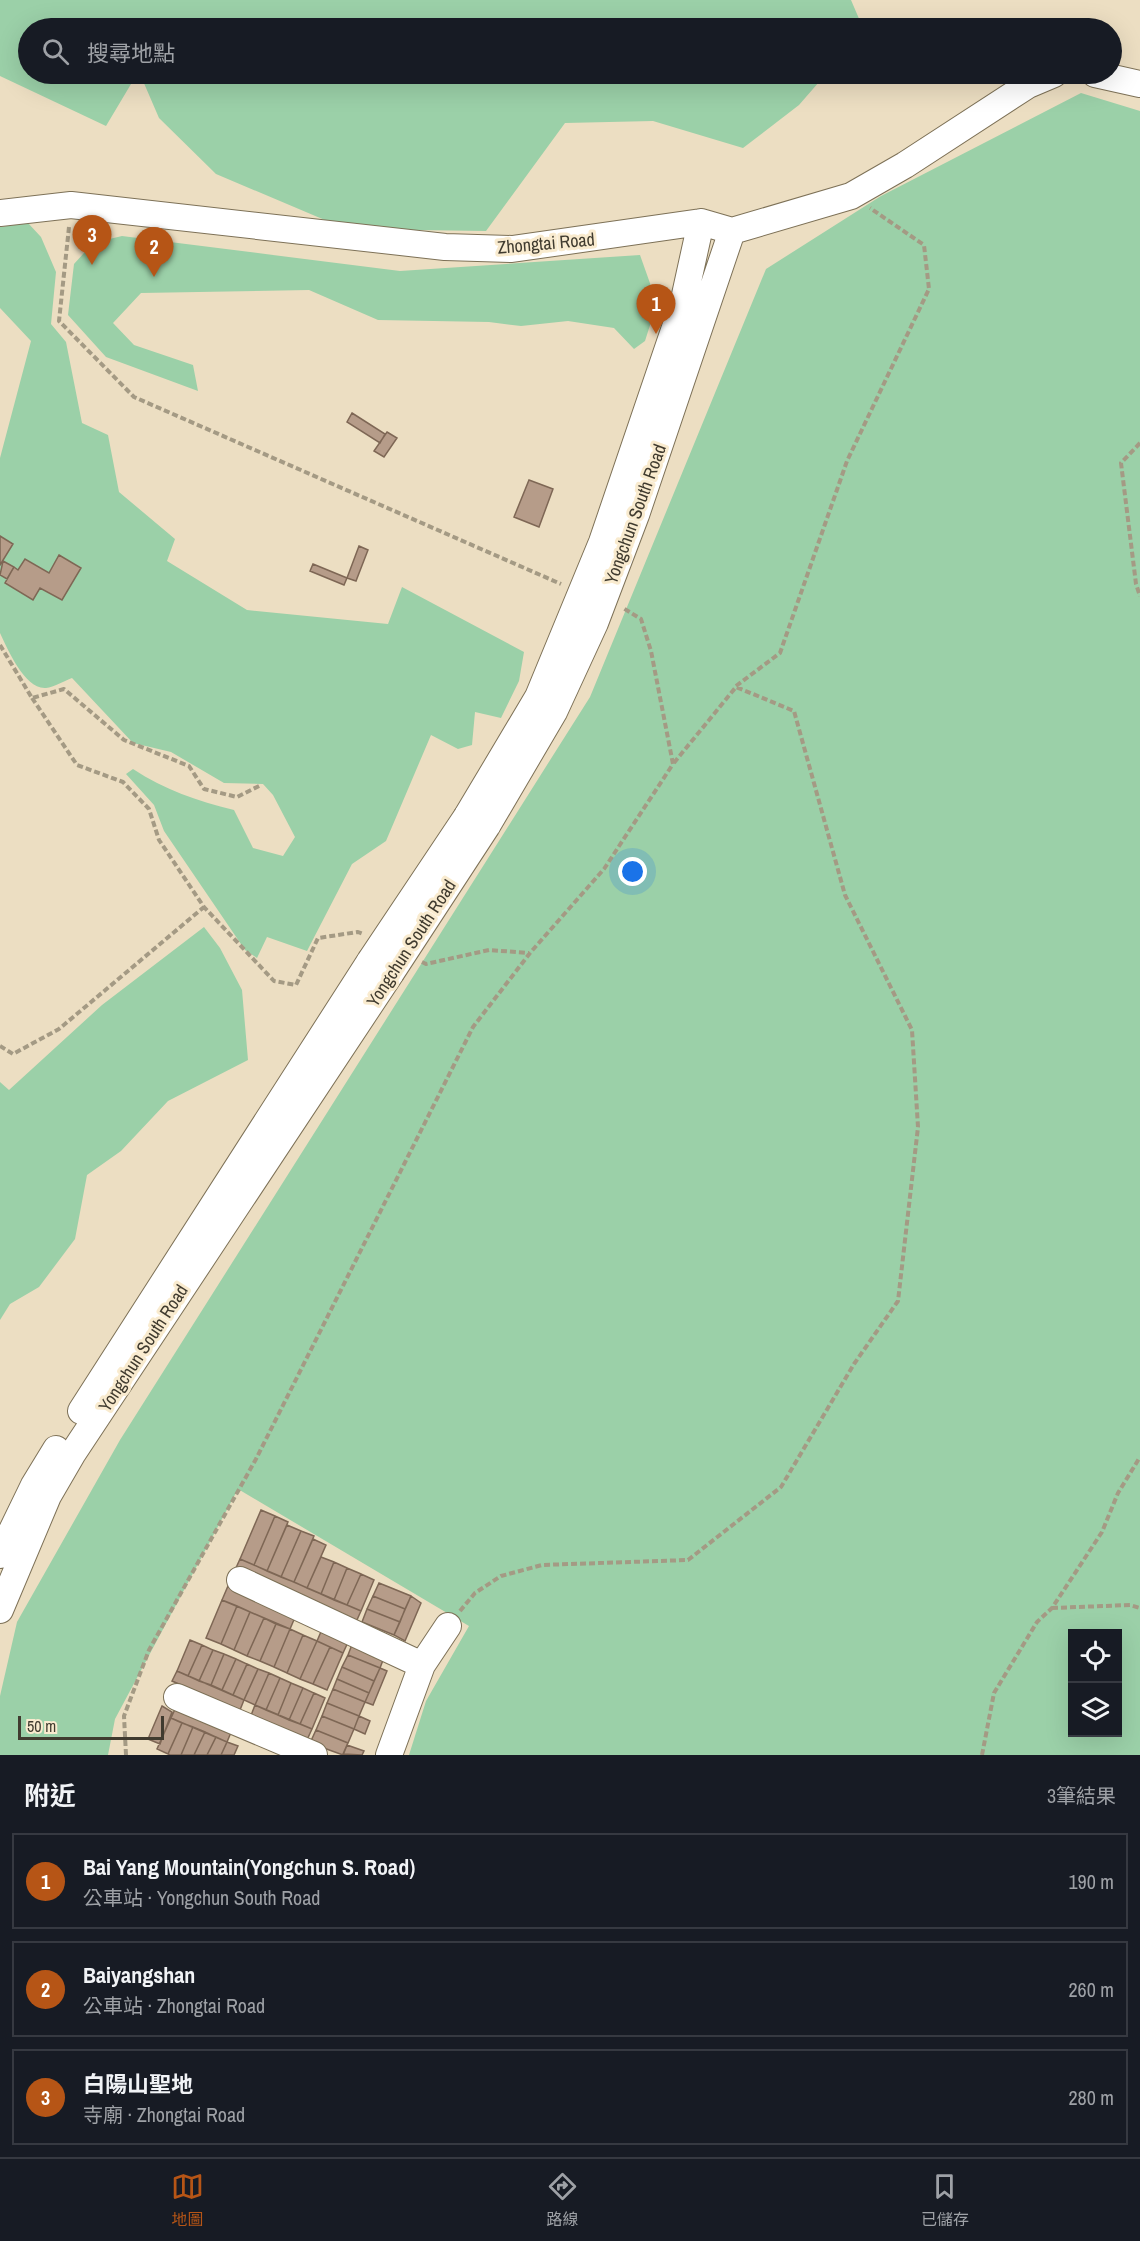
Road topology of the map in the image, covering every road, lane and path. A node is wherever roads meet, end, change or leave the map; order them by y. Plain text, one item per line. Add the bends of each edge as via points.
1 (1122, 80) edge
2 (1030, 84) edge
3 (1140, 84) edge
4 (851, 196) junction
5 (71, 205) junction
6 (0, 213) edge
7 (701, 222) junction
8 (732, 231) junction
9 (1140, 443) edge
10 (562, 584) dead end
11 (1140, 596) edge
12 (621, 607) dead end
13 (0, 645) edge
14 (736, 687) junction
15 (32, 698) junction
16 (673, 764) junction
17 (261, 785) dead end
18 (477, 821) junction
19 (204, 907) junction
20 (530, 953) junction
21 (376, 957) junction
22 (416, 959) dead end
23 (0, 1046) edge
24 (1140, 1457) edge
25 (41, 1491) junction
26 (0, 1555) edge
27 (240, 1580) dead end
28 (1052, 1608) junction
29 (1140, 1608) edge
30 (0, 1610) edge
31 (448, 1626) joint
32 (422, 1665) junction
33 (177, 1697) dead end
34 (126, 1755) edge
35 (314, 1755) edge
36 (389, 1755) edge
37 (982, 1755) edge

1 - 3 street
2 - 4 street
4 - 8 street
4 - 14 path via 924,245 929,289 847,461 780,653
5 - 6 street, Zhongtai Road
5 - 7 street, Zhongtai Road via 445,247 512,249
5 - 10 path via 59,321 134,397
7 - 8 street, Zhongtai Road
7 - 18 street, Yongchun South Road via 683,304 602,542 538,697
8 - 18 street, Yongchun South Road via 636,515 595,623 554,712
9 - 11 path via 1121,463
12 - 16 path via 641,619
13 - 15 path
14 - 16 path
14 - 31 path via 794,711 845,895 912,1030 918,1127 898,1301 854,1364 782,1487 688,1560 542,1565 501,1576 475,1593
15 - 17 path via 64,689 124,740 189,766 204,789 237,797
15 - 19 path via 77,765 123,782 149,809 159,840
16 - 20 path via 604,869
18 - 21 street, Yongchun South Road, bridge
19 - 21 path via 274,981 296,985 318,938 358,932
19 - 23 path via 59,1029 13,1054
20 - 22 path via 489,950 426,964
20 - 34 path via 473,1027 256,1459 149,1650 124,1716
21 - 25 street, Yongchun South Road
24 - 28 path via 1118,1493 1102,1532
25 - 26 street, Yongchun South Road
25 - 30 street, Yongchun South Road
27 - 32 street
28 - 29 path
28 - 37 path via 1037,1622 994,1694
31 - 32 street
32 - 36 street
33 - 35 street

